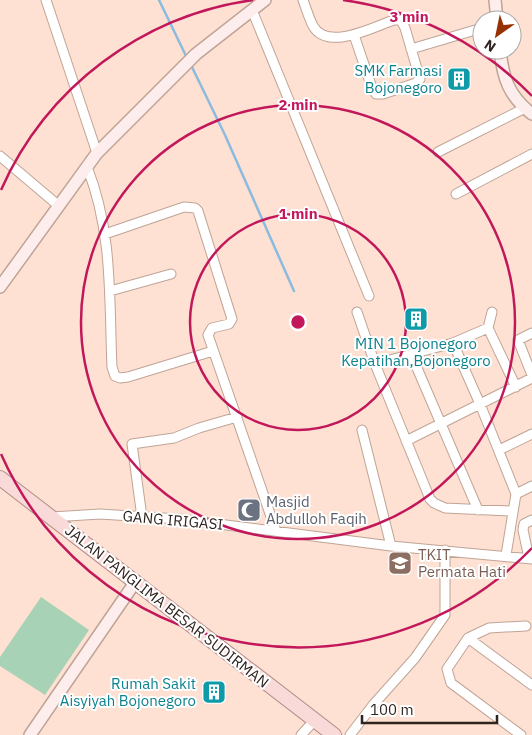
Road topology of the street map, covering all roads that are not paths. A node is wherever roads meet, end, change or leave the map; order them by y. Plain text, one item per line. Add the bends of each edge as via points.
1 (46, 0) edge
2 (265, 0) edge
3 (303, 0) edge
4 (252, 10) junction
5 (472, 31) edge
6 (354, 34) junction
7 (412, 49) junction
8 (502, 60) edge
9 (528, 111) edge
10 (438, 152) dead end
11 (97, 154) junction
12 (532, 154) edge
13 (0, 156) edge
14 (87, 167) junction
15 (456, 194) dead end
16 (59, 206) junction
17 (105, 234) junction
18 (171, 274) dead end
19 (0, 287) edge
20 (110, 291) junction
21 (369, 296) dead end
22 (357, 312) dead end
23 (492, 312) dead end
24 (488, 328) junction
25 (532, 333) edge
26 (453, 343) junction
27 (212, 350) junction
28 (411, 354) junction
29 (375, 364) junction
30 (532, 377) edge
31 (516, 388) junction
32 (480, 404) junction
33 (237, 417) junction
34 (441, 424) junction
35 (362, 430) dead end
36 (532, 434) edge
37 (406, 441) junction
38 (499, 450) junction
39 (0, 478) edge
40 (532, 486) edge
41 (516, 494) junction
42 (478, 510) junction
43 (512, 511) junction
44 (142, 516) junction
45 (52, 517) junction
46 (532, 520) edge
47 (276, 531) junction
48 (391, 546) junction
49 (445, 550) junction
50 (506, 556) junction
51 (531, 559) edge
52 (136, 582) junction
53 (526, 626) dead end
54 (468, 638) junction
55 (532, 685) edge
56 (315, 720) junction
57 (30, 735) edge
58 (301, 735) edge
59 (334, 735) edge
60 (350, 735) edge
61 (521, 735) edge

1 - 11 street
2 - 4 main road
3 - 6 street via 314,28 322,34 336,38
4 - 11 main road via 185,64
4 - 21 street
5 - 7 street
6 - 7 street via 398,19 403,22
6 - 7 street via 370,85 376,94 420,79
8 - 9 main road via 511,93
9 - 10 street
11 - 14 main road
12 - 15 street
13 - 16 street
14 - 16 main road
14 - 17 street via 100,204
16 - 19 main road
17 - 20 street
17 - 27 street via 184,207 198,211 232,319 229,324 210,329 208,335
18 - 20 street
20 - 27 street via 112,367 117,378
22 - 29 street
23 - 24 street
24 - 26 street
24 - 31 street
25 - 30 street via 518,340
26 - 28 street
26 - 32 street
27 - 33 street
28 - 29 street
28 - 34 street
29 - 37 street
30 - 31 street
31 - 32 street
32 - 34 street
32 - 38 street
33 - 44 street via 174,438 132,444
33 - 47 street
34 - 37 street
34 - 42 street
35 - 48 street
36 - 38 street
37 - 42 street via 434,503 445,508
38 - 41 street
39 - 45 main road, JALAN PANGLIMA BESAR SUDIRMAN
40 - 41 street
41 - 43 street
42 - 43 street
43 - 50 street
44 - 45 street, GANG IRIGASI
44 - 47 street, GANG IRIGASI
45 - 52 main road, JALAN PANGLIMA BESAR SUDIRMAN
46 - 51 street via 524,524 523,530
47 - 48 street, GANG IRIGASI
48 - 49 street, GANG IRIGASI
49 - 50 street, GANG IRIGASI
49 - 60 street via 446,615 415,658
50 - 51 street, GANG IRIGASI
52 - 56 main road, JALAN PANGLIMA BESAR SUDIRMAN
52 - 57 main road
53 - 54 street via 490,628
54 - 55 street
54 - 61 street via 447,669 451,683
56 - 58 street
56 - 59 main road, JALAN PANGLIMA BESAR SUDIRMAN

